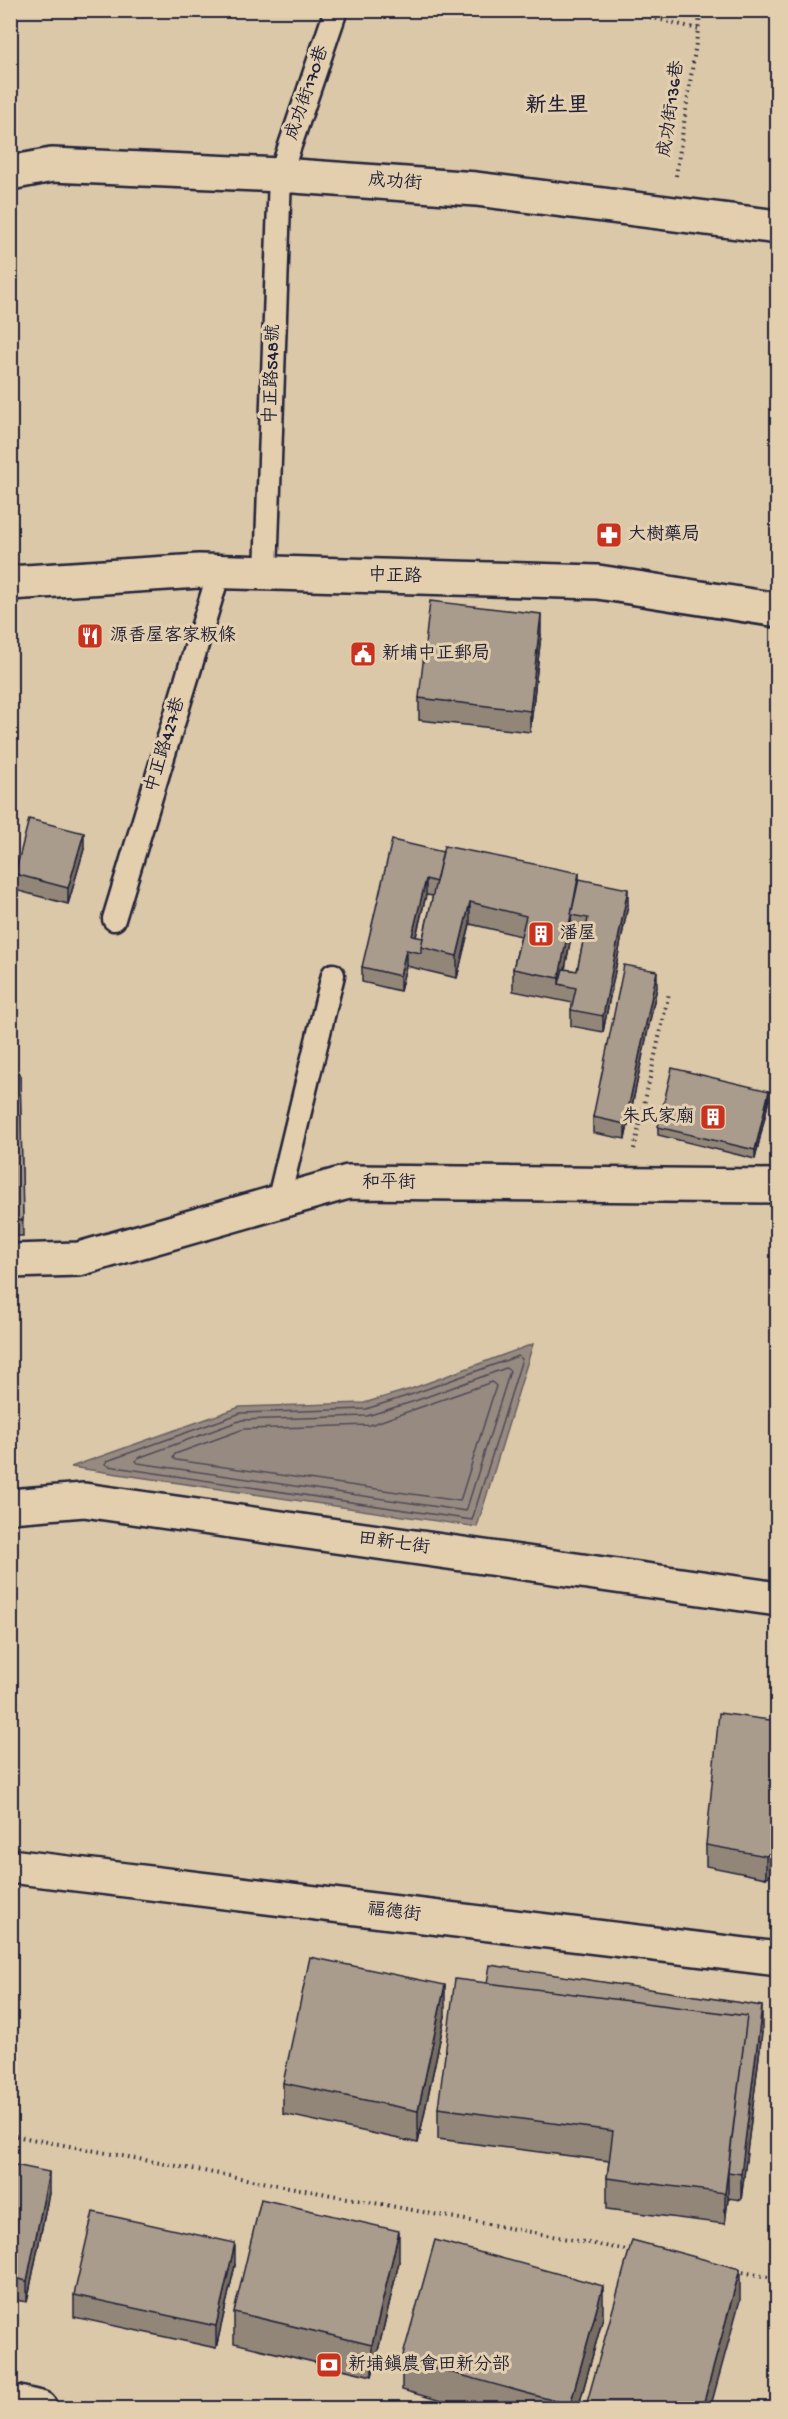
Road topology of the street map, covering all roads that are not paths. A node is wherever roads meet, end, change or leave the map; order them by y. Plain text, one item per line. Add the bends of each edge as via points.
1 (336, 10) edge
2 (10, 173) edge
3 (279, 175) junction
4 (777, 227) edge
5 (219, 572) junction
6 (266, 573) junction
7 (10, 583) edge
8 (777, 610) edge
9 (114, 919) dead end
10 (333, 975) dead end
11 (777, 1185) edge
12 (278, 1202) junction
13 (10, 1261) edge
14 (10, 1506) edge
15 (777, 1599) edge
16 (10, 1866) edge
17 (777, 1959) edge
18 (11, 2401) edge
19 (40, 2409) edge

1 - 3 lane, 成功街170巷
2 - 3 street, 成功街 via 52,165
3 - 4 street, 成功街 via 476,189
3 - 6 lane, 中正路548號
5 - 6 street, 中正路
5 - 7 street, 中正路
5 - 9 lane, 中正路427巷
6 - 8 street, 中正路 via 598,582
10 - 12 lane
11 - 12 street, 和平街 via 348,1182
12 - 13 street, 和平街 via 79,1259
14 - 15 street, 田新七街 via 84,1500
16 - 17 street, 福德街
18 - 19 street

